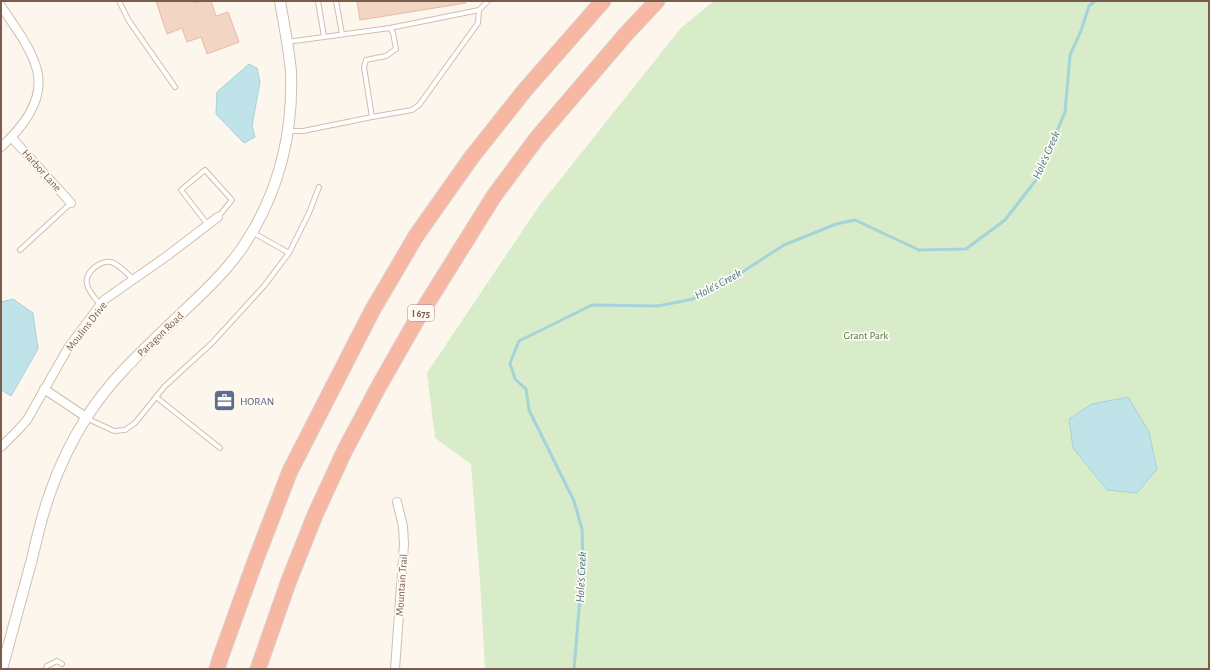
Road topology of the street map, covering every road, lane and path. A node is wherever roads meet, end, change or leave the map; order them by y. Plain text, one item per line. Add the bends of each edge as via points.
1 (120, 1) edge
2 (280, 1) edge
3 (318, 1) edge
4 (336, 1) edge
5 (488, 1) edge
6 (603, 1) edge
7 (657, 1) edge
8 (1, 6) edge
9 (479, 10) junction
10 (390, 28) junction
11 (342, 34) junction
12 (324, 37) junction
13 (286, 42) junction
14 (175, 87) dead end
15 (372, 117) junction
16 (288, 131) junction
17 (12, 138) junction
18 (1, 147) edge
19 (319, 187) dead end
20 (71, 203) joint
21 (218, 217) joint
22 (208, 225) junction
23 (252, 232) junction
24 (20, 250) dead end
25 (289, 253) junction
26 (133, 280) junction
27 (100, 306) junction
28 (44, 389) junction
29 (156, 397) junction
30 (86, 417) junction
31 (2, 443) edge
32 (220, 448) dead end
33 (397, 502) dead end
34 (62, 664) dead end
35 (2, 669) edge
36 (46, 669) edge
37 (217, 669) edge
38 (258, 669) edge
39 (395, 669) edge

1 - 14 lane via 129,21
2 - 13 street, Paragon Road
3 - 12 lane
4 - 11 lane
5 - 9 lane
6 - 37 highway via 470,158 416,236 372,310 290,471
7 - 38 highway, I 675 via 529,149 494,196 416,321 345,450 315,515
8 - 17 street via 28,48 37,71 38,82 36,99 29,115
9 - 10 lane
9 - 15 lane via 478,23 419,106 412,110
10 - 11 lane
10 - 15 lane via 396,49 386,56 366,60 364,67
11 - 12 lane
12 - 13 lane
13 - 16 street, Paragon Road via 291,73
15 - 16 lane via 303,131
16 - 23 street, Paragon Road via 273,192
17 - 18 street
17 - 20 street, Harbor Lane
19 - 25 lane
20 - 24 lane
21 - 22 street, Moulins Drive
21 - 22 lane via 232,200 206,170 181,190
22 - 26 street, Moulins Drive
23 - 25 lane
23 - 30 street, Paragon Road via 233,261 110,385
25 - 29 lane via 264,286 221,334
26 - 27 street, Moulins Drive via 104,300
26 - 27 lane via 112,262 104,262 89,272 87,286
27 - 28 street, Moulins Drive via 68,348
28 - 30 street
28 - 31 street, Moulins Drive via 27,420
29 - 30 lane via 135,423 125,430 114,431
29 - 32 lane
30 - 35 street, Paragon Road via 61,463 49,495
33 - 39 street, Mountain Trail via 404,544
34 - 36 lane via 57,661

